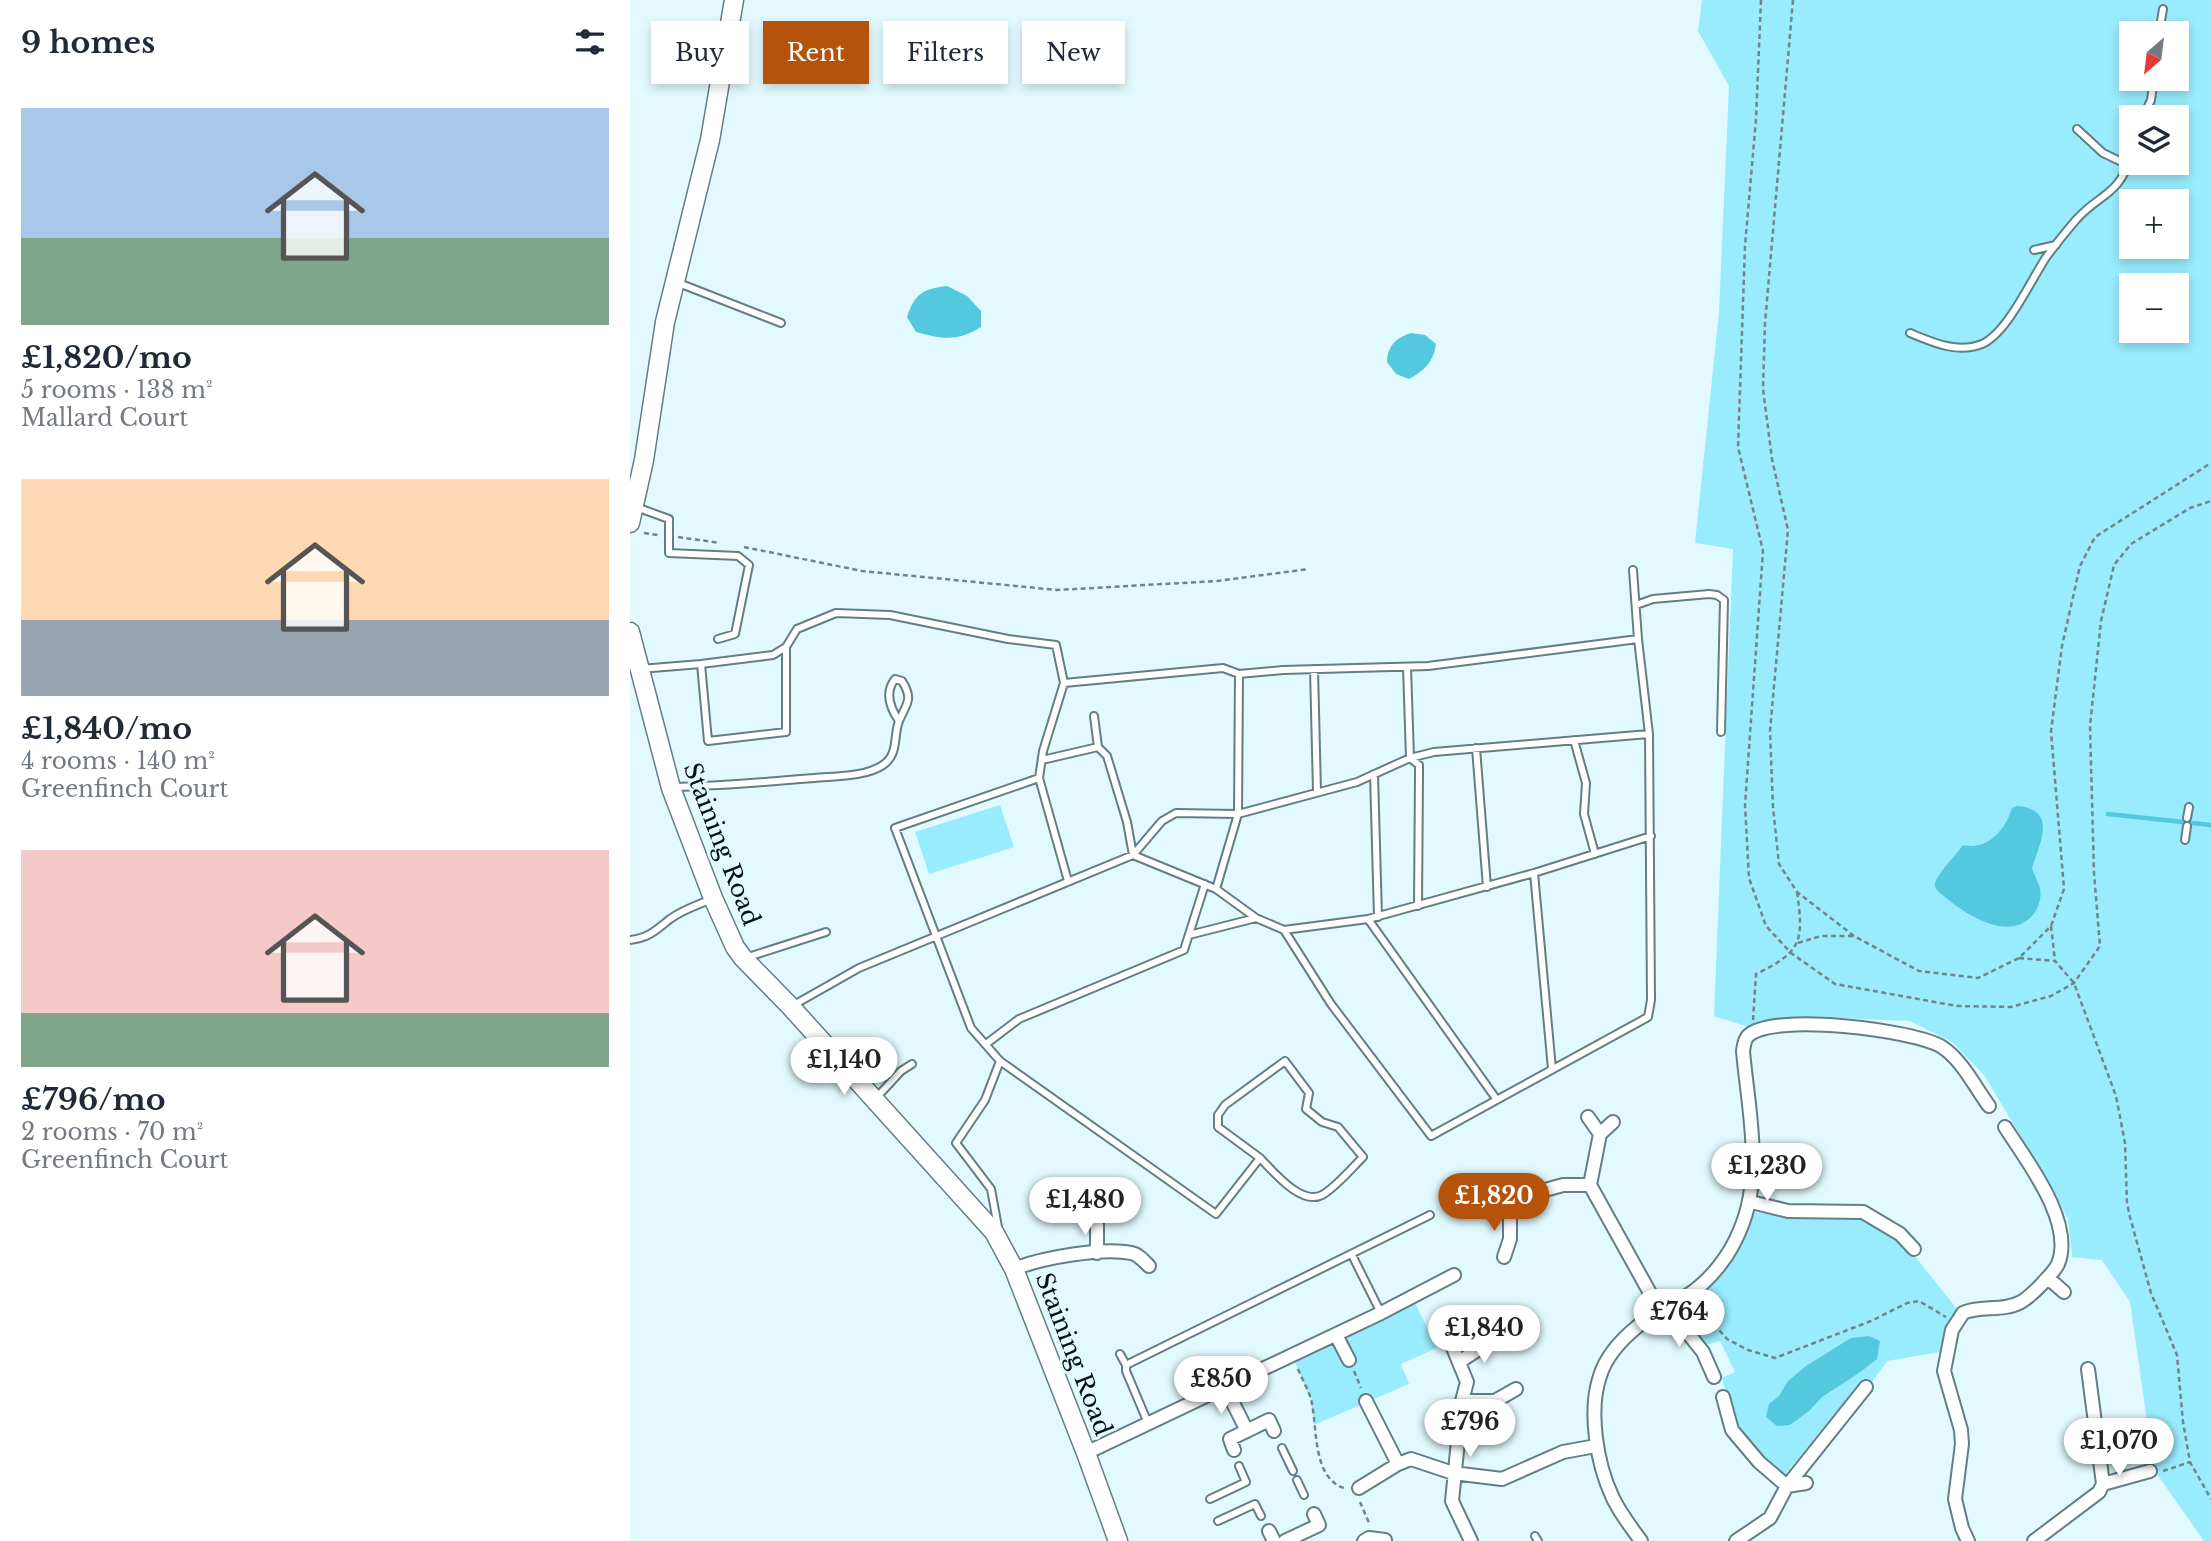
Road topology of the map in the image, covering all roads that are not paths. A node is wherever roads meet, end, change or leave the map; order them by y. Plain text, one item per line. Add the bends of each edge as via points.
1 (734, 0) edge
2 (2163, 9) dead end
3 (2161, 21) edge
4 (2077, 129) dead end
5 (2119, 161) edge
6 (2123, 175) edge
7 (2056, 245) junction
8 (2034, 250) dead end
9 (675, 282) junction
10 (782, 323) dead end
11 (1910, 333) dead end
12 (636, 521) edge
13 (1633, 570) dead end
14 (1636, 605) junction
15 (630, 632) edge
16 (718, 639) dead end
17 (1638, 639) junction
18 (786, 647) junction
19 (701, 664) junction
20 (1406, 667) junction
21 (640, 669) junction
22 (1314, 669) junction
23 (1238, 674) junction
24 (1064, 683) junction
25 (638, 690) edge
26 (1094, 716) dead end
27 (899, 721) junction
28 (1721, 732) dead end
29 (1649, 734) junction
30 (1574, 740) junction
31 (1098, 747) junction
32 (1476, 748) junction
33 (1410, 758) junction
34 (1042, 760) junction
35 (1374, 774) junction
36 (1039, 778) junction
37 (671, 788) junction
38 (1317, 792) junction
39 (2189, 807) dead end
40 (1238, 814) junction
41 (2187, 818) dead end
42 (2187, 826) dead end
43 (1651, 836) junction
44 (2185, 840) dead end
45 (1595, 854) junction
46 (1133, 855) junction
47 (1534, 873) junction
48 (1068, 881) junction
49 (1205, 884) junction
50 (1487, 887) junction
51 (1216, 888) junction
52 (713, 898) junction
53 (1419, 906) junction
54 (1378, 917) junction
55 (1256, 918) junction
56 (1368, 919) junction
57 (1284, 930) junction
58 (826, 932) dead end
59 (1189, 935) junction
60 (936, 936) junction
61 (630, 940) edge
62 (743, 958) junction
63 (790, 1006) junction
64 (986, 1044) junction
65 (1000, 1061) junction
66 (912, 1064) dead end
67 (1552, 1069) junction
68 (1497, 1100) junction
69 (874, 1101) junction
70 (1989, 1106) dead end
71 (1588, 1117) dead end
72 (1614, 1122) dead end
73 (2004, 1127) dead end
74 (1600, 1134) junction
75 (1259, 1158) junction
76 (1590, 1185) junction
77 (1751, 1202) junction
78 (1485, 1210) dead end
79 (1510, 1211) junction
80 (1430, 1216) dead end
81 (1097, 1224) dead end
82 (1000, 1241) junction
83 (1913, 1249) dead end
84 (1097, 1253) junction
85 (1352, 1255) junction
86 (1504, 1257) dead end
87 (1149, 1266) dead end
88 (1014, 1269) junction
89 (1454, 1275) dead end
90 (2048, 1278) junction
91 (2064, 1292) dead end
92 (1664, 1309) junction
93 (1381, 1313) junction
94 (1336, 1335) junction
95 (1491, 1341) dead end
96 (1451, 1343) dead end
97 (1120, 1354) dead end
98 (1349, 1360) road end
99 (1459, 1362) junction
100 (1125, 1365) junction
101 (2088, 1369) dead end
102 (1714, 1377) dead end
103 (1225, 1387) junction
104 (1866, 1387) dead end
105 (1516, 1389) dead end
106 (1723, 1397) dead end
107 (1366, 1401) road end
108 (1462, 1401) junction
109 (1149, 1425) junction
110 (1247, 1431) junction
111 (1274, 1431) dead end
112 (1596, 1446) junction
113 (1282, 1448) dead end
114 (1234, 1450) dead end
115 (1086, 1453) junction
116 (1398, 1464) junction
117 (1239, 1466) dead end
118 (1293, 1471) dead end
119 (2151, 1471) road end
120 (1453, 1473) junction
121 (1297, 1480) dead end
122 (1806, 1483) dead end
123 (2104, 1484) junction
124 (1787, 1486) junction
125 (1355, 1490) road end
126 (1304, 1494) dead end
127 (1209, 1499) dead end
128 (1314, 1514) dead end
129 (1261, 1516) dead end
130 (1218, 1521) dead end
131 (1313, 1535) edge
132 (1385, 1539) edge
133 (1366, 1540) edge
134 (1118, 1541) edge
135 (1285, 1541) edge
136 (1471, 1541) edge
137 (1641, 1541) edge
138 (1736, 1541) edge
139 (1968, 1541) edge
140 (2034, 1541) edge

1 - 9 street via 710,141
2 - 3 lane
4 - 5 lane via 2103,153
6 - 7 lane via 2115,189 2077,219
7 - 8 lane
7 - 11 lane via 2014,310 1983,344 1962,348
9 - 10 lane
9 - 12 street via 663,331
12 - 16 lane via 669,519 669,553 738,556 749,565 735,634
13 - 14 lane
14 - 17 lane
14 - 28 lane via 1709,594 1724,600
15 - 21 street, Staining Road
17 - 20 lane
17 - 29 lane
18 - 19 lane via 773,655
18 - 19 lane via 786,732 708,741
18 - 24 lane via 796,629 836,613 890,615 1056,645
19 - 21 lane
20 - 22 lane
20 - 33 lane
21 - 25 street, Staining Road
22 - 23 lane
22 - 38 lane
23 - 24 lane via 1223,668
23 - 40 lane
24 - 34 lane
25 - 37 street, Staining Road
26 - 31 lane
27 - 27 lane via 908,704 907,689 895,680 889,695
27 - 37 lane via 895,750 885,764 873,770
29 - 30 lane
29 - 43 lane
30 - 32 lane
30 - 45 lane via 1586,783 1584,814
31 - 34 lane
31 - 46 lane via 1107,756
32 - 33 lane
32 - 50 lane
33 - 35 lane
33 - 53 lane via 1419,765
34 - 36 lane
35 - 38 lane
35 - 54 lane
36 - 48 lane
36 - 60 lane via 895,828
37 - 52 street, Staining Road
38 - 40 lane
39 - 41 lane
40 - 46 lane via 1176,813 1162,821
40 - 51 lane
42 - 44 lane
43 - 45 lane
43 - 67 lane via 1648,1017
45 - 47 lane
46 - 48 lane
46 - 49 lane
47 - 50 lane
47 - 67 lane
48 - 60 lane
49 - 51 lane
49 - 59 lane
50 - 53 lane
51 - 55 lane
52 - 61 lane via 642,939
52 - 62 street, Staining Road
53 - 54 lane
54 - 56 lane
55 - 57 lane
55 - 59 lane
56 - 57 lane
56 - 68 lane
57 - 68 lane via 1331,1003 1431,1136
58 - 62 lane
59 - 64 lane via 1184,950 1019,1019
60 - 63 lane via 859,968
60 - 64 lane via 971,1028
62 - 63 street, Staining Road
63 - 69 street, Staining Road
64 - 65 lane
65 - 75 lane via 1216,1214
65 - 82 lane via 985,1100 956,1143 991,1189
66 - 69 lane
67 - 68 lane
69 - 82 street, Staining Road
70 - 77 street via 1954,1058 1929,1041 1812,1024 1751,1033 1743,1051
71 - 74 street
72 - 74 street
73 - 90 street via 2056,1217 2060,1255
74 - 76 street
75 - 75 lane via 1293,1190 1308,1197 1321,1196 1363,1157 1338,1127 1306,1109 1309,1093 1285,1061 1217,1115 1218,1127
76 - 79 street via 1563,1185 1538,1192
76 - 92 street
77 - 83 street via 1788,1211 1863,1212 1900,1234
77 - 92 street via 1725,1258 1688,1295
78 - 79 street
79 - 86 street via 1510,1239
80 - 85 lane
81 - 84 street
82 - 88 street, Staining Road
84 - 87 street via 1131,1253
84 - 88 street via 1037,1260
85 - 93 lane
85 - 100 lane
88 - 115 street, Staining Road
89 - 93 street
90 - 91 street
90 - 139 street via 2017,1304 1967,1311 1955,1322 1948,1342 1944,1371 1962,1444 1955,1499
92 - 102 street via 1703,1352
92 - 112 street via 1623,1339 1600,1375
93 - 94 street
94 - 98 street
94 - 103 street
95 - 99 street
96 - 99 street
97 - 100 lane
99 - 108 street via 1467,1382
100 - 109 lane
101 - 123 street
103 - 109 street
103 - 110 street
104 - 124 street
105 - 108 street via 1495,1401
106 - 124 street via 1732,1430
107 - 116 street
108 - 120 street
109 - 115 street
110 - 111 street via 1269,1420
110 - 114 street via 1230,1439
112 - 120 street via 1563,1452 1502,1479
112 - 137 street via 1612,1496
113 - 118 lane
115 - 134 street, Staining Road
116 - 120 street via 1411,1459
116 - 125 street
117 - 127 lane via 1246,1482
119 - 123 street
120 - 136 street via 1452,1502
121 - 126 lane
122 - 124 street
123 - 140 street
124 - 138 street via 1770,1518
128 - 131 street via 1319,1525
129 - 130 lane via 1255,1504
131 - 135 street
132 - 133 street

